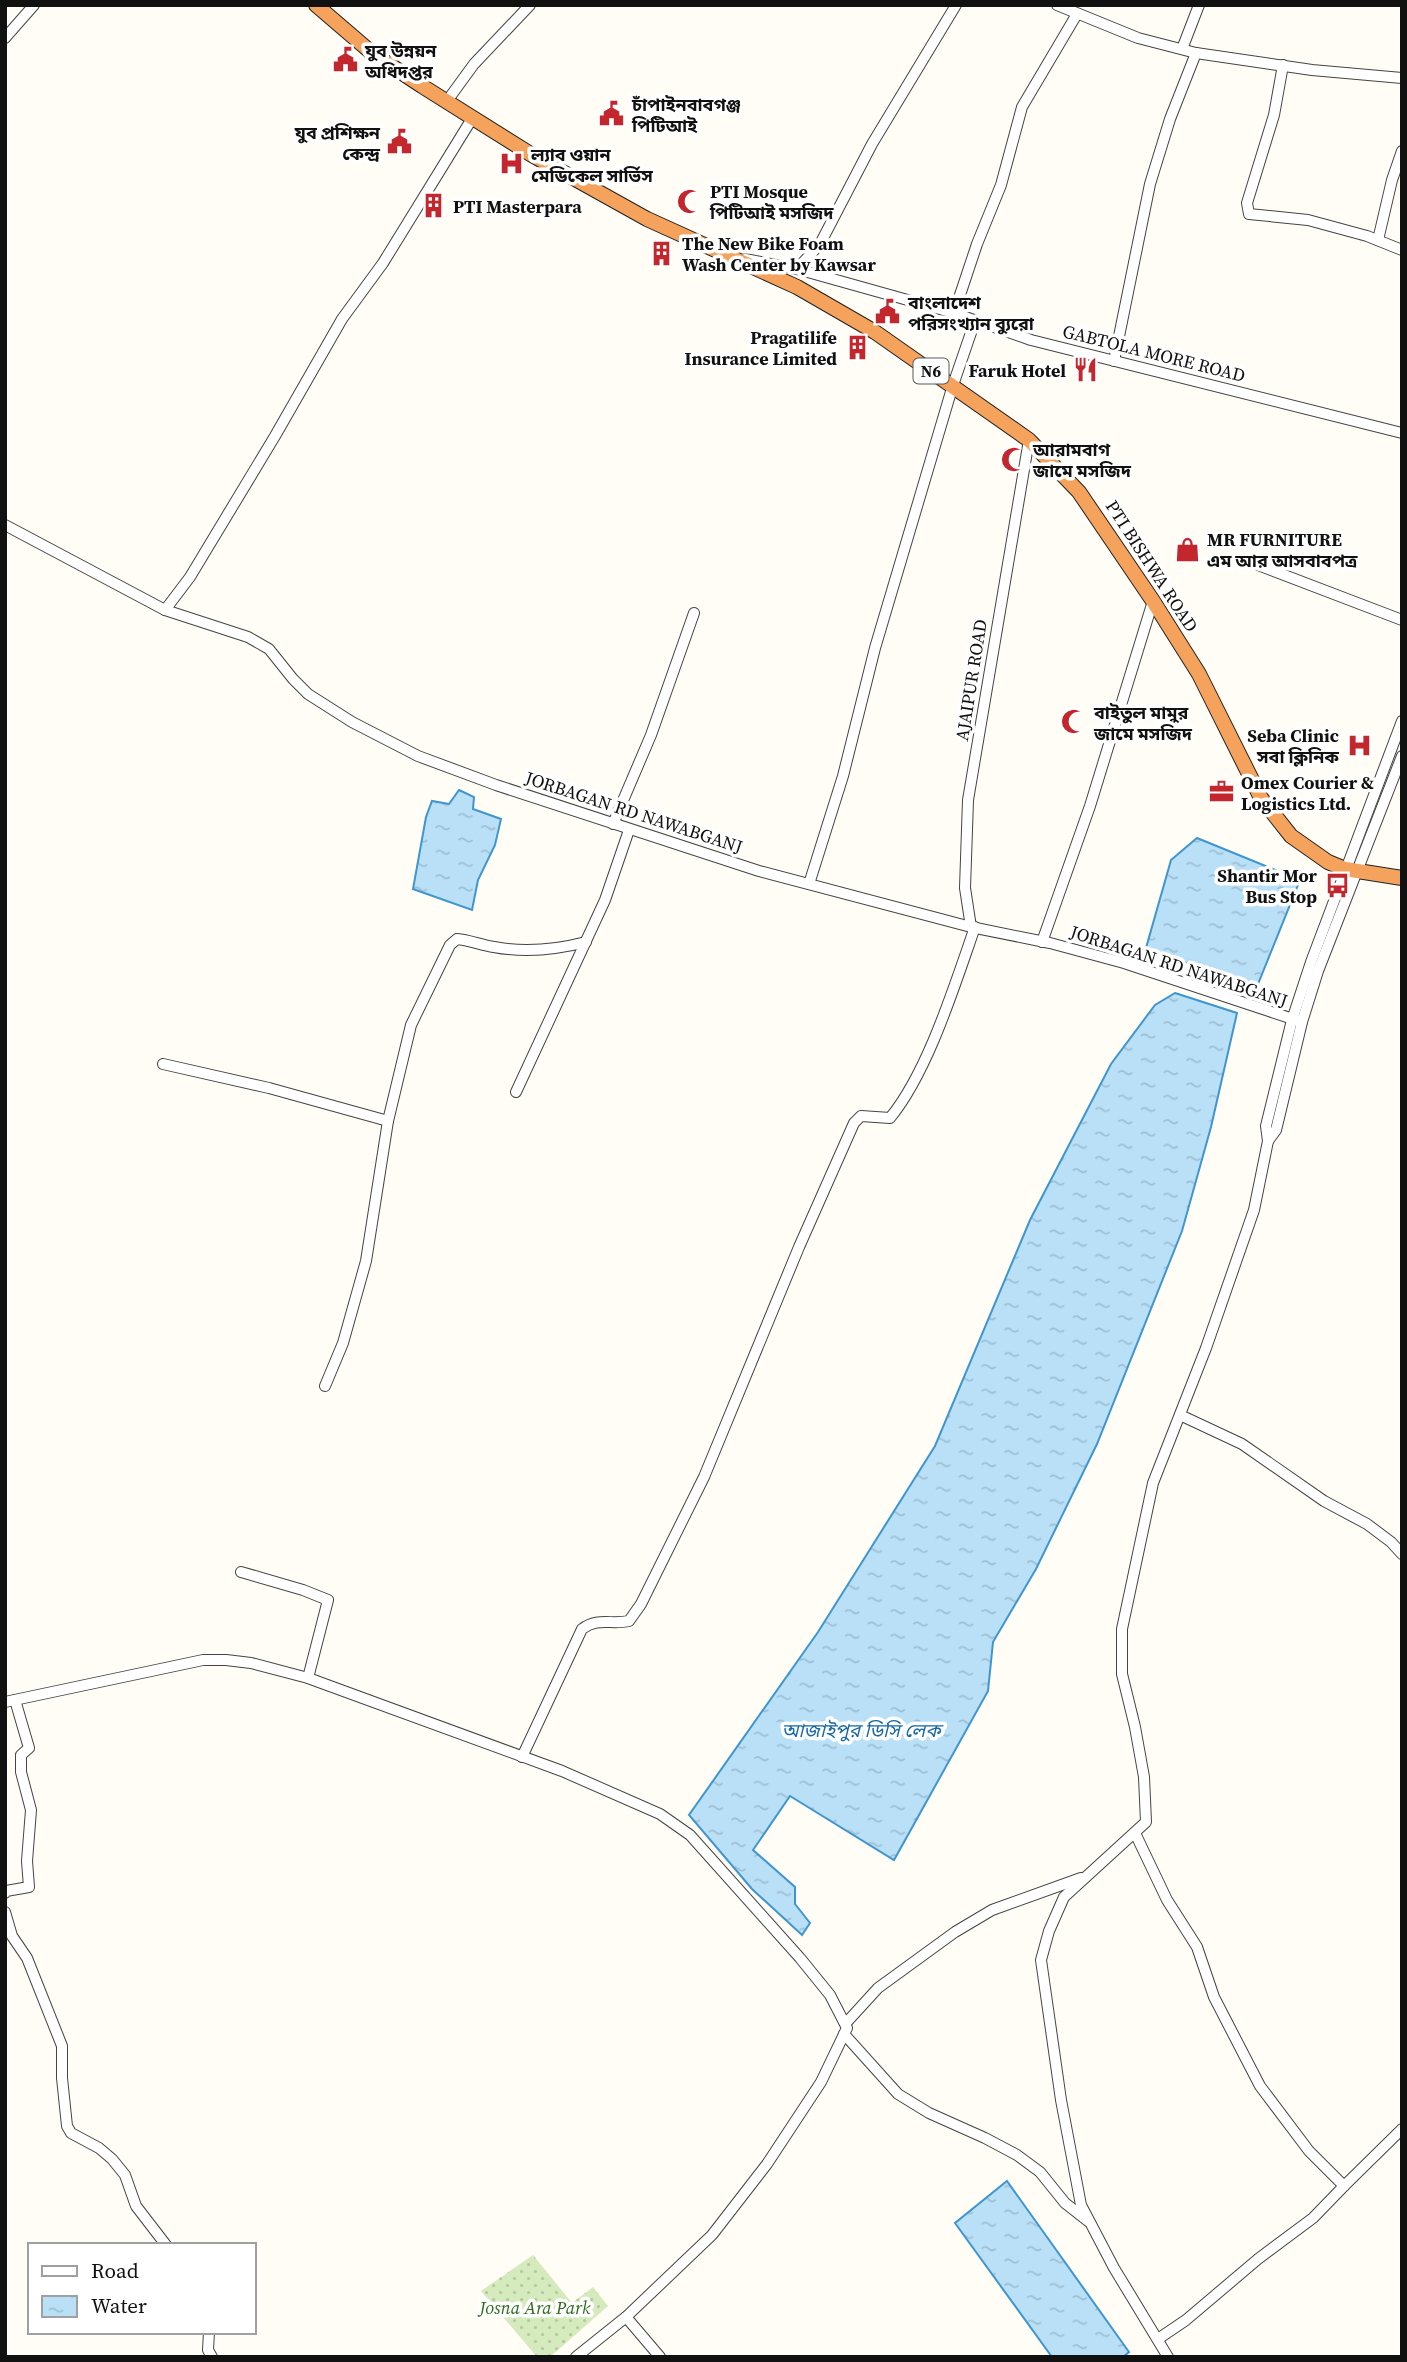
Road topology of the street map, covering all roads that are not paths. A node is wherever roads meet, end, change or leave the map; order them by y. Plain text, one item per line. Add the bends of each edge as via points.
1 (34, 5) edge
2 (316, 5) edge
3 (530, 5) edge
4 (956, 5) edge
5 (1057, 5) edge
6 (1199, 5) edge
7 (1077, 14) junction
8 (5, 38) edge
9 (1182, 49) junction
10 (1196, 52) junction
11 (1283, 65) junction
12 (1402, 78) edge
13 (447, 102) junction
14 (473, 117) junction
15 (1402, 151) edge
16 (1378, 240) junction
17 (1402, 250) edge
18 (738, 260) junction
19 (797, 269) junction
20 (954, 313) junction
21 (975, 321) junction
22 (1114, 361) junction
23 (953, 385) junction
24 (1402, 433) edge
25 (1029, 440) junction
26 (5, 524) edge
27 (1245, 560) dead end
28 (1153, 601) junction
29 (165, 610) junction
30 (694, 613) dead end
31 (1402, 620) edge
32 (1402, 721) edge
33 (1402, 756) edge
34 (613, 824) junction
35 (629, 830) junction
36 (1351, 870) junction
37 (1402, 878) edge
38 (808, 884) junction
39 (973, 927) junction
40 (586, 942) junction
41 (1042, 942) junction
42 (1297, 1021) junction
43 (163, 1063) dead end
44 (516, 1092) dead end
45 (388, 1121) junction
46 (325, 1386) dead end
47 (1180, 1415) junction
48 (1402, 1554) edge
49 (241, 1572) dead end
50 (308, 1678) junction
51 (10, 1701) edge
52 (522, 1757) junction
53 (1135, 1833) junction
54 (1088, 1876) junction
55 (5, 1893) edge
56 (5, 1912) edge
57 (845, 2029) junction
58 (1402, 2129) edge
59 (1344, 2186) junction
60 (1090, 2223) junction
61 (164, 2243) edge
62 (625, 2317) junction
63 (208, 2334) edge
64 (1157, 2339) junction
65 (212, 2357) edge
66 (576, 2357) edge
67 (660, 2357) edge
68 (1168, 2357) edge

1 - 8 street
2 - 13 highway, PTI BISHWA ROAD / N6 via 372,53
3 - 13 street via 474,64
4 - 19 street via 872,144 820,244
5 - 7 street
6 - 9 street
7 - 9 street
7 - 20 street via 1022,107 1001,185
9 - 10 street
10 - 11 street
10 - 22 street via 1150,184
11 - 12 street
11 - 16 street via 1274,115 1247,203 1249,214 1308,220
13 - 14 highway, PTI BISHWA ROAD / N6
14 - 18 highway, PTI BISHWA ROAD / N6 via 613,201
14 - 29 street via 383,263 342,318 196,567
15 - 16 street
16 - 17 street
18 - 19 street, GABTOLA MORE ROAD
18 - 23 highway, PTI BISHWA ROAD / N6 via 797,287 875,332
19 - 20 street, GABTOLA MORE ROAD
20 - 21 street, GABTOLA MORE ROAD
21 - 22 street, GABTOLA MORE ROAD
21 - 23 street
22 - 24 street, GABTOLA MORE ROAD
23 - 25 highway, PTI BISHWA ROAD / N6
23 - 38 street
25 - 28 highway, PTI BISHWA ROAD / N6 via 1079,492
25 - 39 street, AJAIPUR ROAD via 968,800 965,888
26 - 29 street, JORBAGAN RD NAWABGANJ
27 - 31 street
28 - 36 highway, PTI BISHWA ROAD / N6 via 1199,674 1261,798 1292,836 1328,862
28 - 41 street via 1090,806
29 - 34 street, JORBAGAN RD NAWABGANJ via 248,637 269,649 308,694 418,756
30 - 34 street via 651,735
32 - 36 street
33 - 36 street
34 - 35 street, JORBAGAN RD NAWABGANJ
35 - 38 street, JORBAGAN RD NAWABGANJ
35 - 40 street
36 - 37 highway, PTI BISHWA ROAD / N6
36 - 42 street
38 - 39 street, JORBAGAN RD NAWABGANJ
39 - 41 street, JORBAGAN RD NAWABGANJ
39 - 52 street via 920,1069 896,1110 890,1118 860,1116 854,1123 704,1476 641,1604 629,1621 591,1622 582,1629
40 - 44 street
40 - 45 street via 530,951 463,939 450,945 411,1025
41 - 42 street, JORBAGAN RD NAWABGANJ via 1124,963
42 - 47 street via 1266,1126 1268,1141 1254,1210
43 - 45 street
45 - 46 street via 366,1261 343,1343
47 - 48 street via 1242,1444 1324,1501 1367,1524
47 - 53 street via 1153,1483 1122,1629 1122,1674 1144,1777 1146,1822
49 - 50 street via 328,1600
50 - 51 street via 251,1663 203,1660
50 - 52 street
51 - 55 street via 29,1748 21,1755 21,1772 32,1810 29,1887
52 - 57 street via 660,1814 690,1835 830,1995
53 - 54 street
53 - 59 street via 1167,1900 1197,1947 1214,1997 1260,2086 1308,2151
54 - 57 street via 992,1910 955,1932 878,1988
54 - 60 street via 1064,1897 1041,1961 1061,2100 1081,2205
56 - 61 street via 62,2046 67,2126 71,2133 99,2148 125,2175 136,2206
57 - 60 street via 898,2094 1017,2155
57 - 62 street via 821,2082 712,2235
58 - 59 street
59 - 64 street via 1312,2218
60 - 64 street
62 - 66 street
62 - 67 street
63 - 65 street
64 - 68 street

